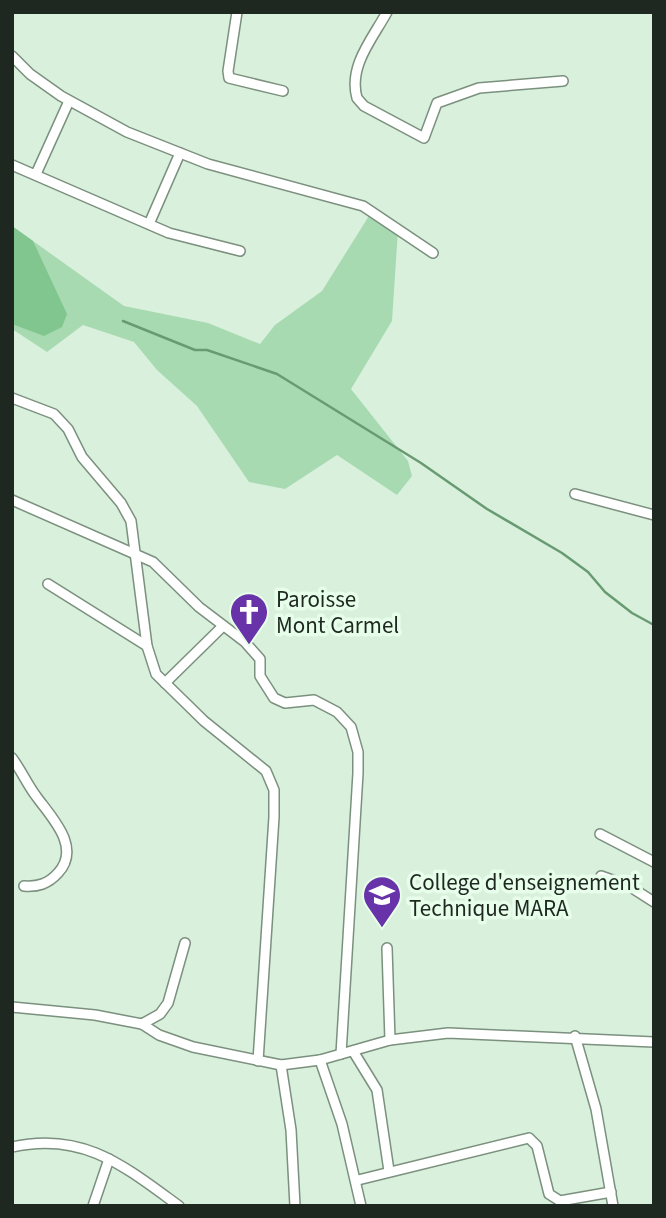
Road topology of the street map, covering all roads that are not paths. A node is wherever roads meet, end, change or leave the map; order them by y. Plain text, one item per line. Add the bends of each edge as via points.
1 (237, 12) edge
2 (387, 12) edge
3 (12, 56) edge
4 (563, 81) dead end
5 (283, 91) dead end
6 (69, 101) junction
7 (180, 153) junction
8 (12, 164) edge
9 (36, 174) junction
10 (149, 224) junction
11 (240, 251) dead end
12 (433, 253) dead end
13 (12, 398) edge
14 (575, 494) dead end
15 (12, 500) edge
16 (654, 516) edge
17 (137, 556) junction
18 (48, 584) dead end
19 (223, 626) junction
20 (147, 646) junction
21 (165, 683) junction
22 (12, 758) edge
23 (600, 834) dead end
24 (654, 862) edge
25 (601, 876) dead end
26 (24, 886) dead end
27 (654, 902) edge
28 (185, 943) dead end
29 (387, 948) dead end
30 (12, 1007) edge
31 (142, 1024) junction
32 (575, 1036) junction
33 (390, 1040) junction
34 (654, 1042) edge
35 (354, 1051) junction
36 (341, 1054) junction
37 (320, 1060) junction
38 (258, 1061) junction
39 (281, 1065) junction
40 (12, 1147) edge
41 (109, 1159) junction
42 (389, 1171) junction
43 (358, 1180) junction
44 (611, 1192) junction
45 (93, 1206) edge
46 (179, 1206) edge
47 (295, 1206) edge
48 (361, 1206) edge
49 (613, 1206) edge

1 - 5 street via 229,78
2 - 4 street via 358,67 357,98 424,138 437,103 479,88
3 - 6 street
6 - 7 street
6 - 9 street
7 - 10 street
7 - 12 street via 363,206
8 - 9 street
9 - 10 street
10 - 11 street
13 - 17 street via 54,414 68,429 82,457 131,521
14 - 16 street
15 - 17 street
17 - 19 street via 153,562
17 - 20 street
18 - 20 street
19 - 21 street
19 - 36 street via 260,659 260,676 278,701 314,699 337,712 351,727 358,752
20 - 21 street via 156,674
21 - 38 street via 266,771 274,790
22 - 26 street via 61,830 67,851 65,863 51,881
23 - 24 street
25 - 27 street
28 - 31 street via 168,1003 160,1014
29 - 33 street
30 - 31 street
31 - 38 street via 174,1041
32 - 33 street via 448,1033
32 - 34 street
32 - 44 street via 596,1109
33 - 35 street
35 - 36 street
35 - 42 street via 377,1090
36 - 37 street
37 - 39 street
37 - 43 street
38 - 39 street
39 - 47 street via 291,1130
40 - 41 street via 65,1143
41 - 45 street
41 - 46 street
42 - 43 street
42 - 44 street via 529,1138 537,1146 554,1199
43 - 48 street
44 - 49 street

